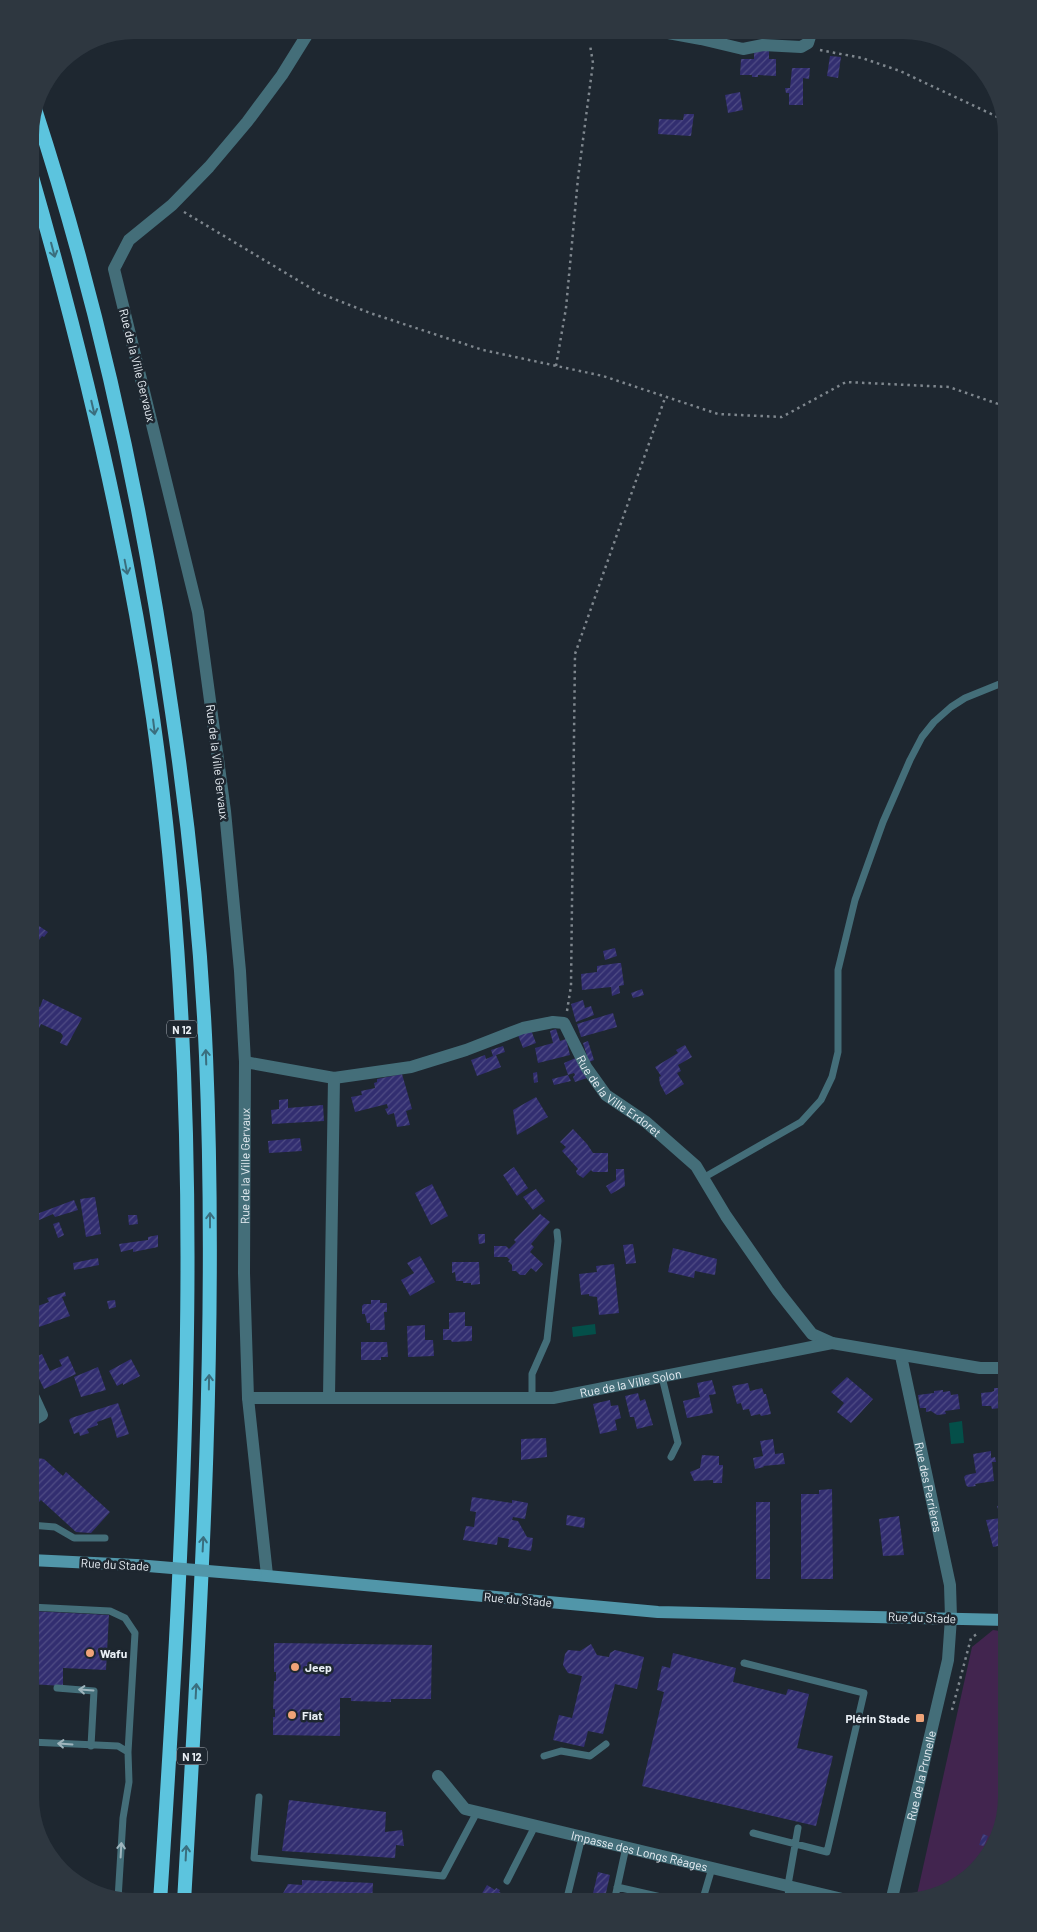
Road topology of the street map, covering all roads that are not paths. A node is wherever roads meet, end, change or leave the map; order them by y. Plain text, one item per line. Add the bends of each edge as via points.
1 (304, 39) edge
2 (695, 39) edge
3 (808, 39) edge
4 (40, 125) edge
5 (39, 202) edge
6 (998, 685) edge
7 (245, 1062) junction
8 (334, 1078) junction
9 (703, 1178) junction
10 (557, 1232) dead end
11 (832, 1343) junction
12 (901, 1356) junction
13 (998, 1368) edge
14 (662, 1377) junction
15 (330, 1397) junction
16 (248, 1398) junction
17 (532, 1398) junction
18 (671, 1457) dead end
19 (39, 1526) edge
20 (104, 1538) dead end
21 (39, 1560) edge
22 (262, 1575) junction
23 (39, 1607) edge
24 (951, 1618) junction
25 (998, 1620) edge
26 (744, 1663) dead end
27 (57, 1688) dead end
28 (39, 1743) edge
29 (606, 1744) dead end
30 (91, 1746) junction
31 (128, 1752) junction
32 (544, 1756) dead end
33 (438, 1776) dead end
34 (259, 1797) dead end
35 (477, 1812) junction
36 (535, 1826) junction
37 (798, 1828) dead end
38 (752, 1833) dead end
39 (582, 1837) junction
40 (796, 1844) junction
41 (626, 1847) junction
42 (712, 1868) junction
43 (508, 1881) dead end
44 (788, 1885) junction
45 (617, 1887) junction
46 (118, 1891) edge
47 (161, 1893) edge
48 (184, 1893) edge
49 (568, 1893) edge
50 (616, 1893) edge
51 (644, 1893) edge
52 (705, 1893) edge
53 (788, 1893) edge
54 (820, 1893) edge
55 (893, 1893) edge

1 - 7 street, Rue de la Ville Gervaux via 248,122 172,205 129,240 114,269 198,612 225,811
2 - 3 street via 743,49 762,45 801,48
48 -> 4 highway, N 12 via 200,1611 211,1307 208,1124 199,956 179,756 155,596 134,486 90,300
5 -> 47 highway, N 12 via 74,328 126,566 153,720 176,932 187,1145 187,1397 177,1646
6 - 9 lane via 965,698 928,730 910,760 883,822 855,900 838,970 838,1052 832,1077 821,1100 801,1122
7 - 8 street
7 - 16 street, Rue de la Ville Gervaux via 244,1273
8 - 9 street, Rue de la Ville Erdoret via 412,1067 523,1028 564,1023 586,1066 606,1095 646,1122 696,1166
8 - 15 street
9 - 11 street, Rue de la Ville Erdoret via 763,1271 806,1327 812,1334
10 - 17 lane via 547,1340 532,1374
11 - 12 street, Rue de la Ville Solon
11 - 14 street, Rue de la Ville Solon
12 - 13 street, Rue de la Ville Solon
12 - 24 street, Rue des Perrières via 950,1585
14 - 17 street, Rue de la Ville Solon via 553,1398
14 - 18 lane via 678,1443
15 - 16 street, Rue de la Ville Solon
15 - 17 street, Rue de la Ville Solon
16 - 22 street, Rue de la Ville Gervaux
19 - 20 lane via 55,1527 74,1538
21 - 22 main road, Rue du Stade, bridge
22 - 24 main road, Rue du Stade via 658,1612
23 - 31 lane via 110,1611 125,1618 136,1633
24 - 25 main road, Rue du Stade
24 - 55 street, Rue de la Prunelle via 948,1660
26 - 40 lane via 864,1693 827,1852
30 -> 27 lane via 94,1691
30 -> 28 lane
29 - 32 lane via 590,1756 561,1751
30 - 31 lane via 118,1746
46 -> 31 lane
33 - 35 street, Impasse des Longs Réages via 465,1809
34 - 35 lane via 254,1858 443,1876
35 - 36 street, Impasse des Longs Réages
36 - 39 street, Impasse des Longs Réages
36 - 43 lane
37 - 40 lane
38 - 40 lane
39 - 41 street, Impasse des Longs Réages
39 - 49 lane
40 - 44 lane
41 - 42 street, Impasse des Longs Réages
41 - 45 lane
42 - 44 street, Impasse des Longs Réages
42 - 52 lane
44 - 53 lane
44 - 54 street, Impasse des Longs Réages
45 - 50 lane
45 - 51 lane

